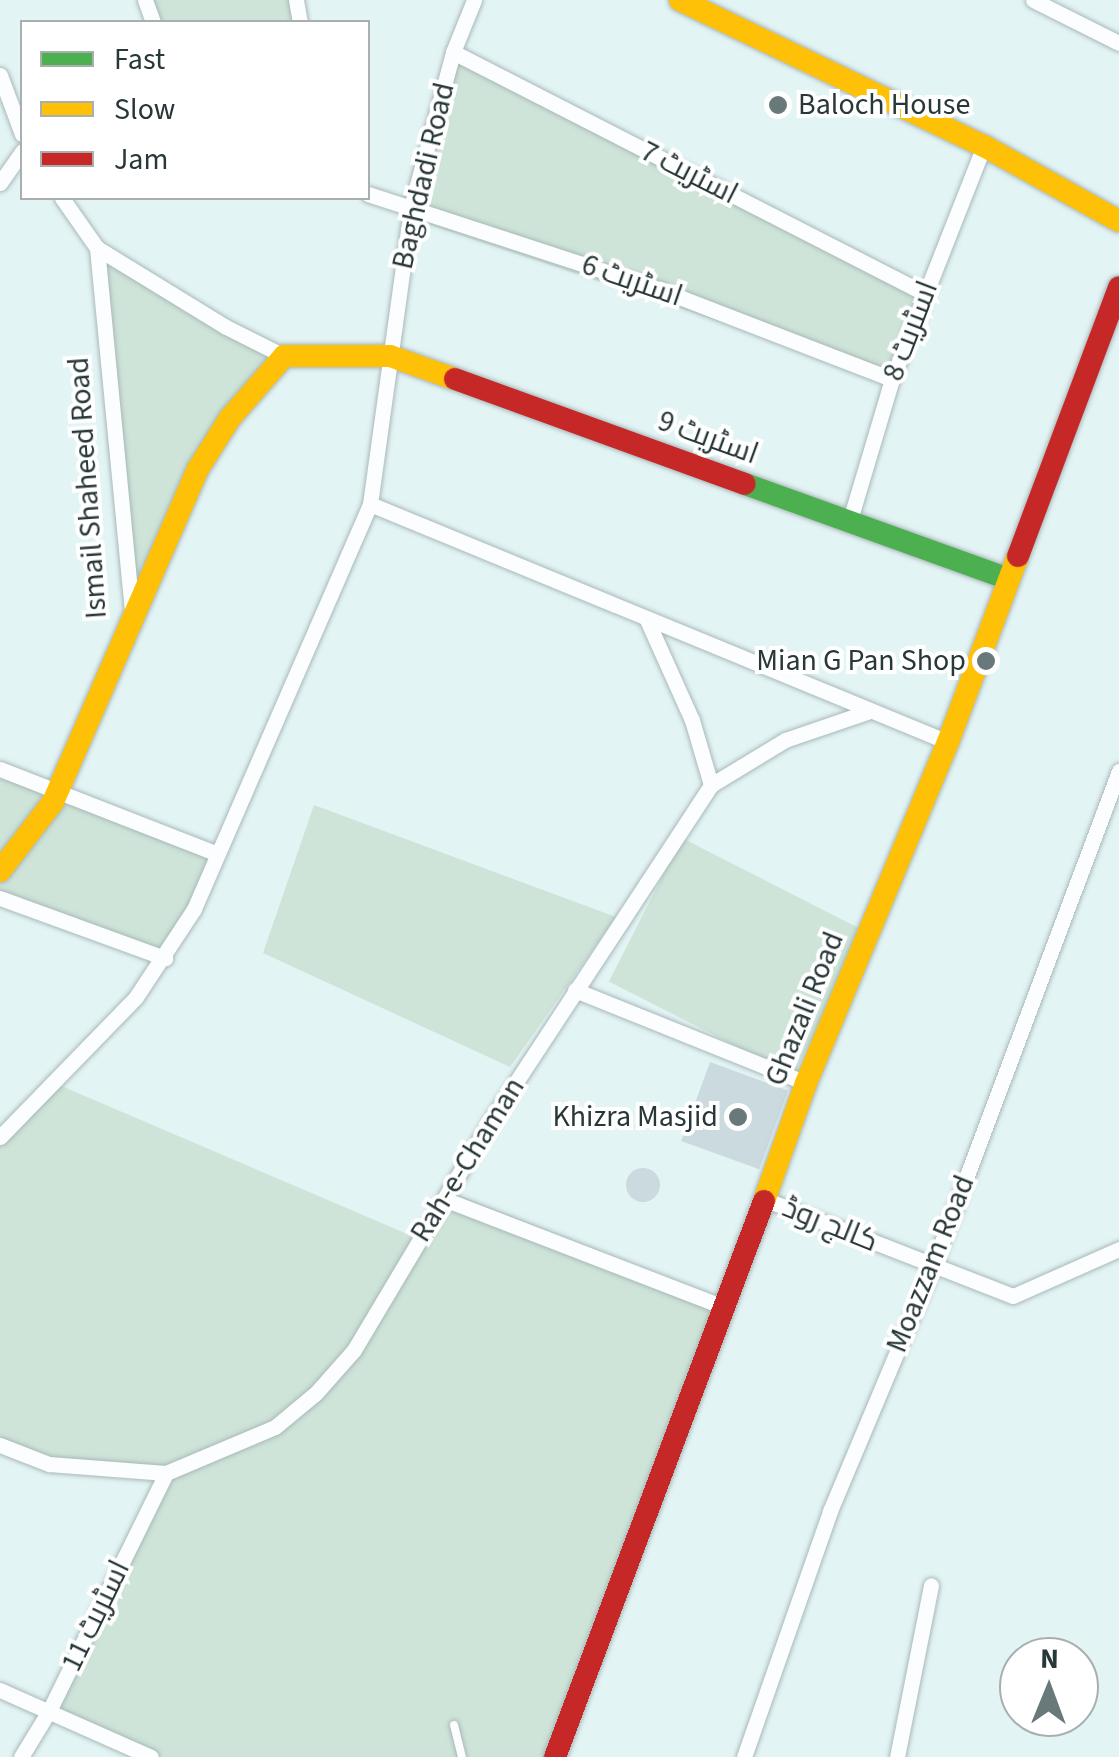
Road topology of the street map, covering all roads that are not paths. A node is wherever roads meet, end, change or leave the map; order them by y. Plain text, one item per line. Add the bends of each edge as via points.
1 (474, 0) edge
2 (680, 0) edge
3 (1034, 0) edge
4 (1119, 43) edge
5 (453, 52) junction
6 (0, 75) edge
7 (20, 129) edge
8 (984, 146) junction
9 (20, 154) edge
10 (0, 183) edge
11 (370, 195) edge
12 (63, 200) edge
13 (411, 207) junction
14 (1119, 222) edge
15 (97, 248) junction
16 (1119, 287) edge
17 (926, 294) junction
18 (284, 356) junction
19 (390, 356) junction
20 (892, 379) junction
21 (370, 504) junction
22 (850, 520) junction
23 (1006, 578) junction
24 (647, 620) junction
25 (132, 623) junction
26 (867, 712) junction
27 (948, 742) junction
28 (0, 768) edge
29 (1119, 771) edge
30 (712, 785) junction
31 (58, 790) junction
32 (216, 853) junction
33 (0, 870) edge
34 (0, 898) edge
35 (165, 958) junction
36 (575, 990) junction
37 (806, 1083) junction
38 (0, 1137) edge
39 (444, 1199) junction
40 (764, 1199) junction
41 (1119, 1249) edge
42 (932, 1266) junction
43 (726, 1308) junction
44 (0, 1445) edge
45 (166, 1473) junction
46 (931, 1584) dead end
47 (0, 1690) edge
48 (49, 1712) junction
49 (454, 1725) dead end
50 (21, 1757) edge
51 (151, 1757) edge
52 (462, 1757) edge
53 (554, 1757) edge
54 (744, 1757) edge
55 (897, 1757) edge

1 - 5 street, Baghdadi Road
2 - 8 street
3 - 4 street
5 - 13 street, Baghdadi Road
5 - 17 street, اسٹریٹ 7
6 - 7 street
8 - 14 street
8 - 17 street, اسٹریٹ 8
9 - 10 street
11 - 13 street, اسٹریٹ 6
12 - 15 street
13 - 19 street, Baghdadi Road
13 - 20 street, اسٹریٹ 6 via 661,290
15 - 18 street
15 - 25 street, Ismail Shaheed Road
16 - 23 street, Ghazali Road
17 - 20 street, اسٹریٹ 8
18 - 19 street, اسٹریٹ 9
18 - 25 street via 230,418 198,469
19 - 21 street
19 - 22 street, اسٹریٹ 9
20 - 22 street, اسٹریٹ 8
21 - 24 street
21 - 32 street
22 - 23 street, اسٹریٹ 9
23 - 27 street, Ghazali Road
24 - 26 street
24 - 30 street via 692,720
25 - 31 street, Ismail Shaheed Road
26 - 27 street
26 - 30 street, Rah-e-Chaman via 785,740
27 - 37 street, Ghazali Road
28 - 31 street
29 - 42 street, Moazzam Road
30 - 36 street, Rah-e-Chaman
31 - 32 street
31 - 33 street, Ismail Shaheed Road
32 - 35 street
34 - 35 street
35 - 38 street via 123,1011
36 - 37 street
36 - 39 street, Rah-e-Chaman
37 - 40 street, Ghazali Road
39 - 43 street
39 - 45 street, Rah-e-Chaman via 354,1350 316,1392 276,1428
40 - 42 street, کالج روڈ
40 - 43 street, Ghazali Road
41 - 42 street, کالج روڈ via 1012,1296
42 - 54 street, Moazzam Road via 830,1511
43 - 53 street, Ghazali Road
44 - 45 street, Rah-e-Chaman via 50,1464
45 - 48 street, اسٹریٹ 11
46 - 55 street
47 - 48 street
48 - 50 street, اسٹریٹ 11
48 - 51 street
49 - 52 lane

